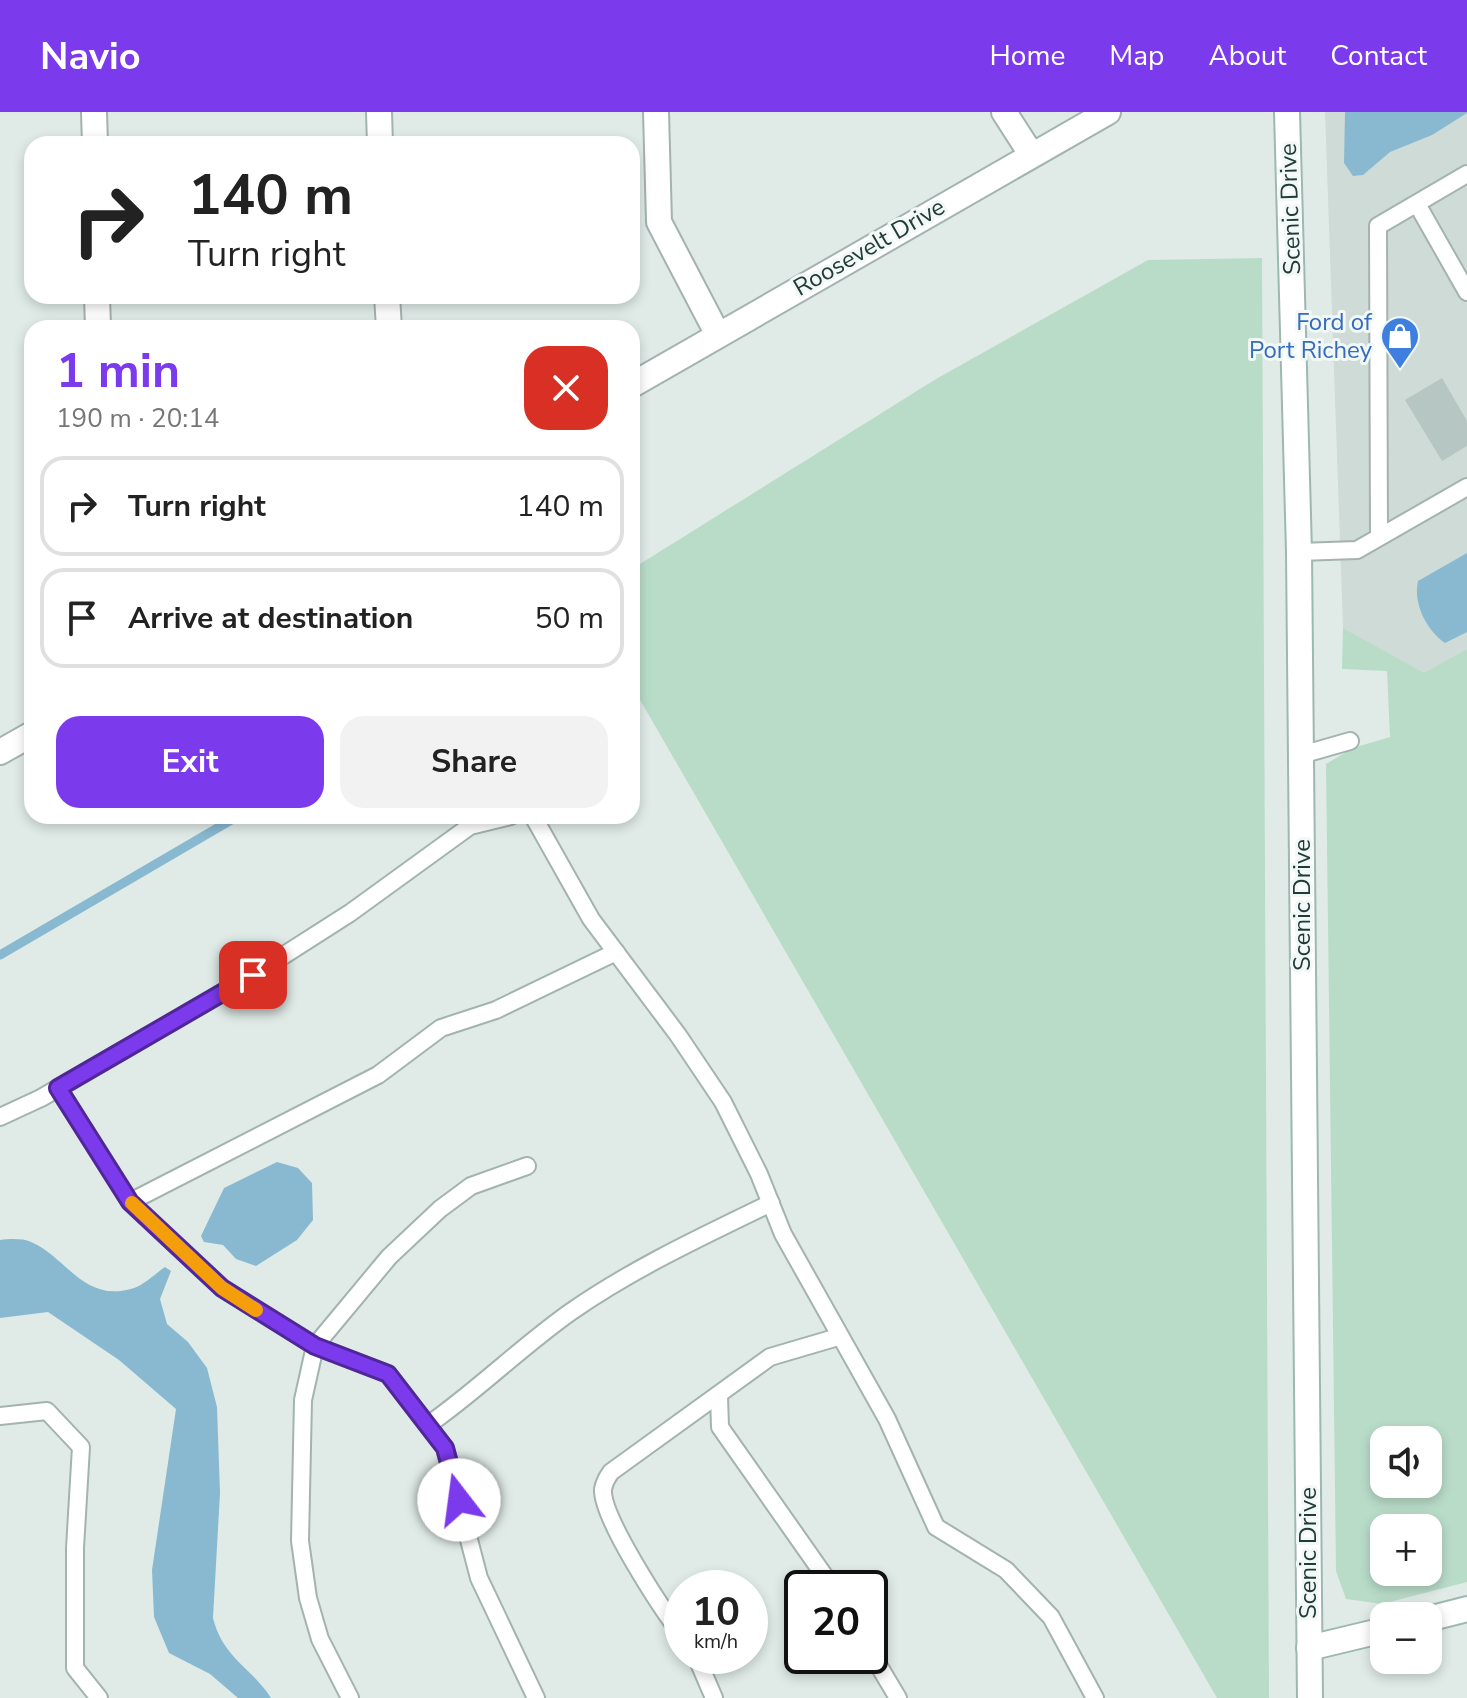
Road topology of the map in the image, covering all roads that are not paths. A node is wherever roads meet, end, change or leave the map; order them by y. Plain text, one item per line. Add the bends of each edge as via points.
1 (94, 112) edge
2 (379, 112) edge
3 (656, 112) edge
4 (1004, 112) edge
5 (1108, 112) edge
6 (1287, 112) edge
7 (95, 136) edge
8 (380, 136) edge
9 (1031, 154) junction
10 (1467, 174) edge
11 (1417, 204) junction
12 (1467, 292) edge
13 (718, 335) junction
14 (640, 380) edge
15 (1467, 487) edge
16 (1379, 537) junction
17 (1299, 552) junction
18 (24, 738) edge
19 (1350, 741) dead end
20 (0, 752) edge
21 (1301, 755) junction
22 (478, 824) edge
23 (538, 824) edge
24 (616, 952) junction
25 (58, 1088) junction
26 (0, 1117) edge
27 (527, 1166) dead end
28 (130, 1202) junction
29 (771, 1203) junction
30 (838, 1337) junction
31 (315, 1346) junction
32 (719, 1396) junction
33 (0, 1416) edge
34 (690, 1417) junction
35 (428, 1425) junction
36 (720, 1427) junction
37 (820, 1570) edge
38 (664, 1609) edge
39 (1467, 1609) edge
40 (1442, 1615) edge
41 (1370, 1633) edge
42 (1309, 1648) junction
43 (704, 1674) edge
44 (884, 1674) edge
45 (99, 1698) edge
46 (350, 1698) edge
47 (536, 1698) edge
48 (714, 1698) edge
49 (898, 1698) edge
50 (1095, 1698) edge
51 (1310, 1698) edge

1 - 7 street
2 - 8 street
3 - 13 street via 659,222
4 - 9 street
5 - 9 street, Roosevelt Drive
6 - 17 street, Scenic Drive
9 - 13 street, Roosevelt Drive
10 - 11 lane
11 - 12 lane
11 - 16 lane via 1378,226
13 - 14 street, Roosevelt Drive
15 - 16 lane
16 - 17 lane via 1357,550
17 - 21 street, Scenic Drive
18 - 20 street
19 - 21 lane
21 - 42 street, Scenic Drive
22 - 25 lane via 350,913
23 - 24 lane via 591,919
24 - 28 lane via 496,1010 441,1028 378,1075
24 - 29 lane via 723,1102
25 - 26 lane
25 - 28 lane
27 - 31 lane via 471,1186 440,1209 389,1257
28 - 31 lane via 222,1288
29 - 30 lane
29 - 35 lane via 625,1277 569,1313
30 - 32 lane via 770,1357
30 - 50 lane via 887,1419 936,1527 1006,1570 1051,1617
31 - 35 lane via 388,1374
31 - 46 lane via 303,1400 300,1541 320,1639
32 - 34 lane
32 - 36 lane
33 - 45 lane via 47,1411 81,1447 75,1668
34 - 36 lane
34 - 38 lane via 611,1472 603,1488 635,1567
35 - 47 lane via 445,1448 479,1578
36 - 37 lane
39 - 40 street
41 - 42 street
42 - 51 street, Scenic Drive
43 - 48 lane
44 - 49 lane

